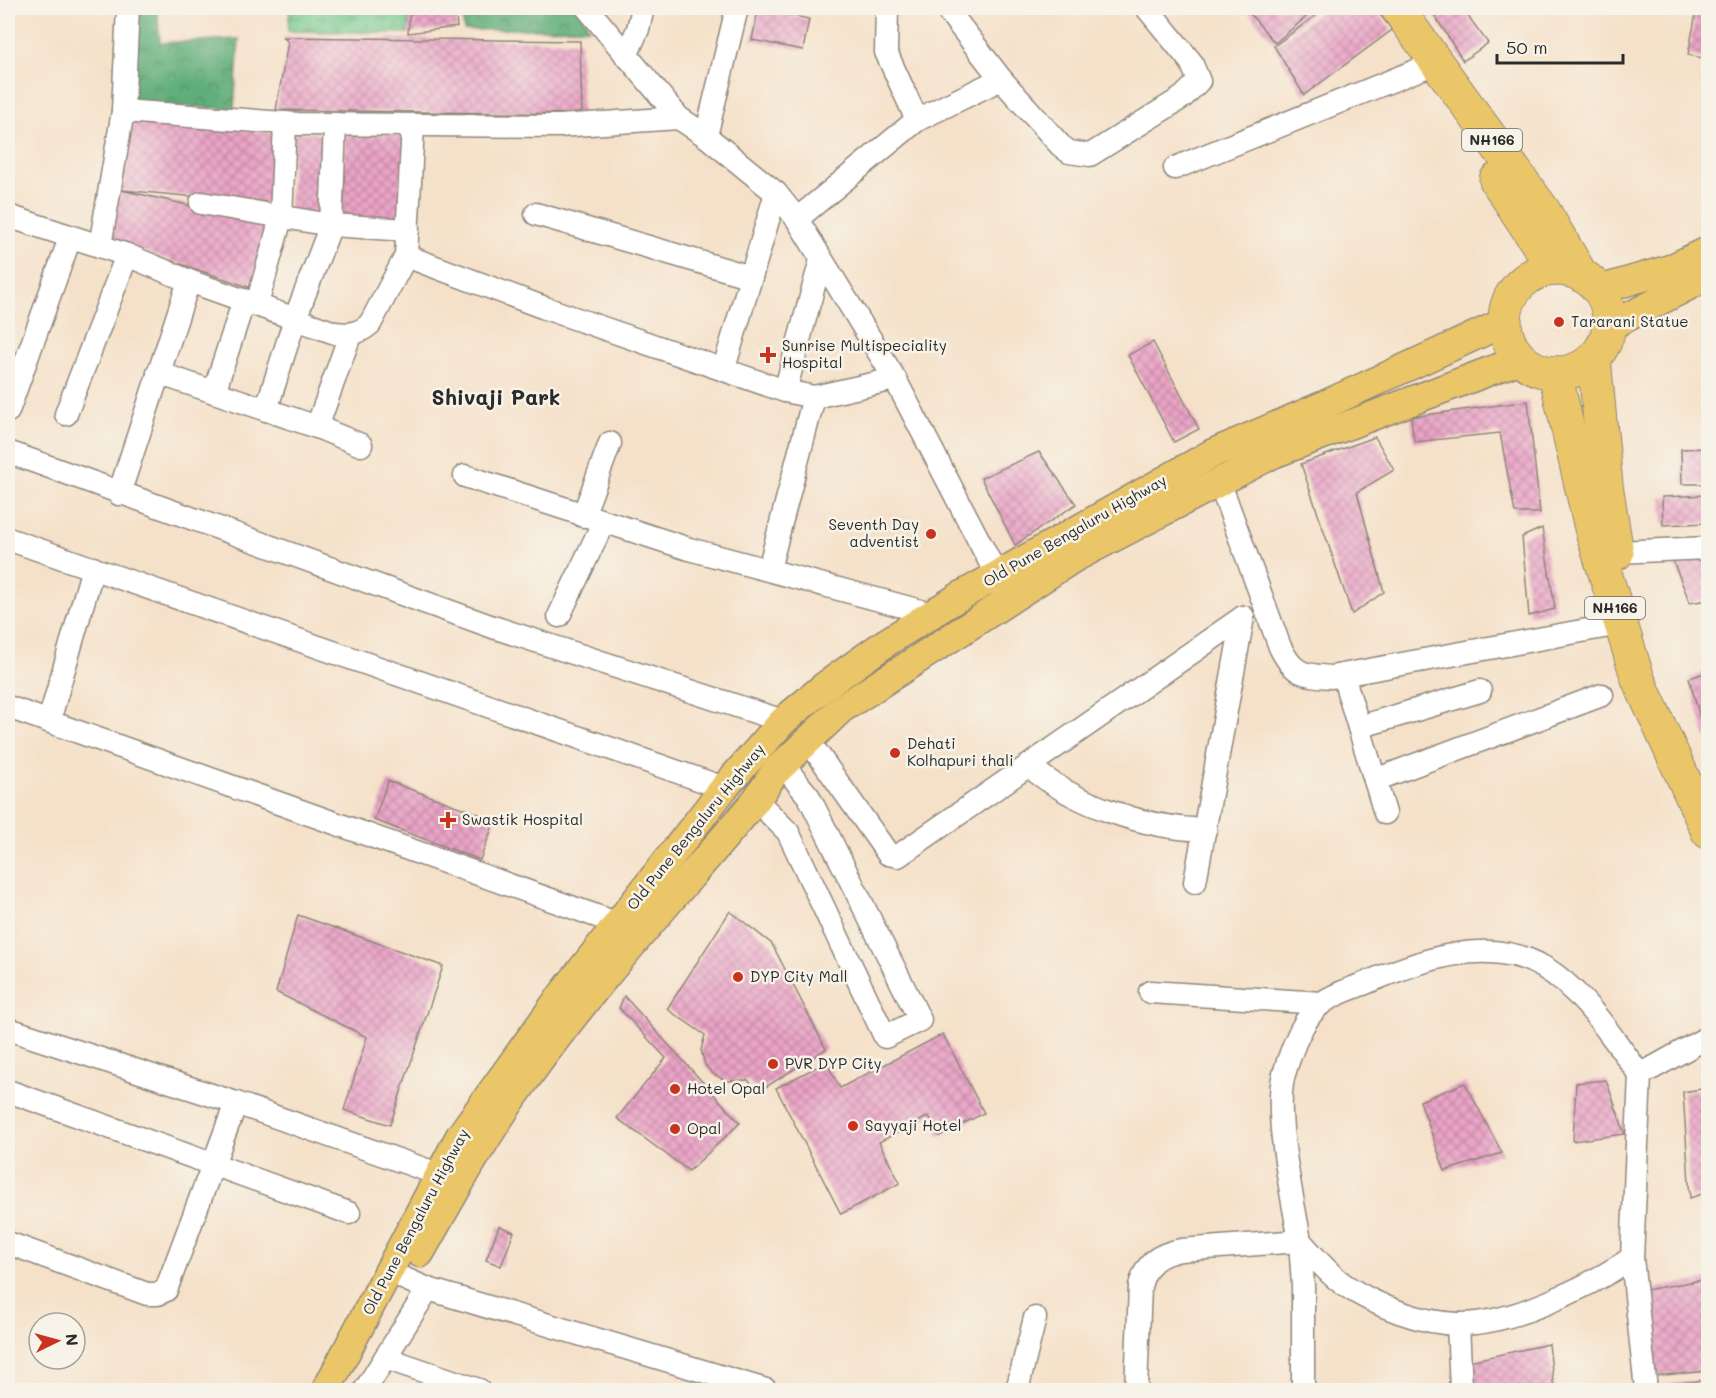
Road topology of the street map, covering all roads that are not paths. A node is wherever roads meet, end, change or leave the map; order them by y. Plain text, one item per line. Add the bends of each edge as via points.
1 (128, 8) edge
2 (587, 8) edge
3 (643, 8) edge
4 (737, 8) edge
5 (886, 8) edge
6 (946, 8) edge
7 (1147, 8) edge
8 (1380, 8) edge
9 (1397, 8) edge
10 (626, 56) junction
11 (1423, 68) junction
12 (1001, 79) junction
13 (123, 111) junction
14 (679, 118) junction
15 (917, 120) junction
16 (285, 123) junction
17 (335, 124) junction
18 (413, 125) junction
19 (706, 136) junction
20 (1175, 168) dead end
21 (776, 193) junction
22 (201, 203) dead end
23 (536, 214) dead end
24 (8, 216) edge
25 (281, 216) junction
26 (797, 219) junction
27 (331, 225) junction
28 (408, 230) junction
29 (70, 238) junction
30 (100, 246) junction
31 (1708, 251) edge
32 (127, 255) junction
33 (406, 256) junction
34 (821, 260) junction
35 (1708, 276) edge
36 (751, 277) junction
37 (1578, 278) junction
38 (189, 281) junction
39 (250, 302) junction
40 (295, 319) junction
41 (1505, 322) junction
42 (1608, 327) junction
43 (350, 335) junction
44 (1594, 358) junction
45 (1521, 359) junction
46 (724, 368) junction
47 (158, 373) junction
48 (1555, 373) junction
49 (895, 379) junction
50 (785, 391) junction
51 (214, 392) junction
52 (814, 397) junction
53 (267, 410) junction
54 (8, 411) edge
55 (66, 414) dead end
56 (317, 427) junction
57 (610, 442) dead end
58 (361, 445) dead end
59 (8, 452) edge
60 (465, 476) dead end
61 (1219, 481) junction
62 (119, 494) junction
63 (593, 519) junction
64 (8, 539) edge
65 (1708, 548) edge
66 (1617, 552) junction
67 (93, 568) junction
68 (768, 569) junction
69 (1003, 587) junction
70 (932, 614) junction
71 (559, 616) dead end
72 (1620, 624) junction
73 (1343, 675) junction
74 (1480, 692) dead end
75 (1602, 695) dead end
76 (8, 707) edge
77 (49, 721) junction
78 (783, 721) junction
79 (1359, 727) junction
80 (808, 740) junction
81 (783, 765) junction
82 (1029, 766) junction
83 (1375, 780) junction
84 (724, 788) junction
85 (756, 800) junction
86 (1708, 803) edge
87 (1385, 813) dead end
88 (1205, 830) junction
89 (1708, 832) edge
90 (1195, 882) dead end
91 (619, 924) junction
92 (1150, 992) dead end
93 (1322, 1003) junction
94 (8, 1029) edge
95 (1708, 1037) edge
96 (1640, 1075) junction
97 (8, 1091) edge
98 (236, 1103) junction
99 (214, 1163) junction
100 (450, 1177) junction
101 (349, 1213) dead end
102 (1300, 1241) junction
103 (8, 1243) edge
104 (1632, 1258) junction
105 (405, 1282) junction
106 (1035, 1318) dead end
107 (1458, 1324) junction
108 (385, 1358) junction
109 (312, 1390) edge
110 (326, 1390) edge
111 (345, 1390) edge
112 (364, 1390) edge
113 (479, 1390) edge
114 (766, 1390) edge
115 (1017, 1390) edge
116 (1136, 1390) edge
117 (1303, 1390) edge
118 (1461, 1390) edge
119 (1646, 1390) edge

1 - 13 street
2 - 10 street
3 - 10 street
4 - 19 street
5 - 15 street via 886,52
6 - 12 street
7 - 12 street via 1191,62 1198,81 1183,97 1090,154 1069,152 1060,145
8 - 11 highway, NH166
9 - 37 highway, NH166 via 1544,212
10 - 14 street
11 - 20 street
11 - 37 highway, NH166
12 - 15 street
13 - 16 street
13 - 30 street
14 - 18 street via 559,126
14 - 19 street
15 - 26 street
16 - 17 street
16 - 25 street
17 - 18 street
17 - 27 street
18 - 28 street
19 - 21 street
21 - 26 street
21 - 36 street
22 - 25 street
23 - 36 street
24 - 29 street
25 - 27 street
25 - 39 street
26 - 34 street
27 - 28 street
27 - 40 street
28 - 33 street
29 - 30 street
29 - 54 street
30 - 32 street
31 - 37 main road via 1670,269
32 - 38 street
32 - 55 street
33 - 43 street via 370,324
33 - 46 street
34 - 49 street
34 - 50 street
35 - 42 main road
36 - 46 street
37 - 41 highway via 1541,271 1521,283 1510,300
37 - 42 highway, NH166 via 1608,314
38 - 39 street
38 - 47 street
39 - 40 street
39 - 51 street
40 - 43 street
40 - 53 street
41 - 45 highway
41 - 69 main road, Old Pune Bengaluru Highway via 1213,453
42 - 44 highway via 1604,344
43 - 56 street
44 - 48 highway via 1569,372
44 - 66 highway, NH166 via 1606,485
45 - 48 highway
45 - 61 main road, Old Pune Bengaluru Highway via 1283,450
46 - 50 street
47 - 51 street
47 - 62 street
48 - 72 highway, NH166 via 1583,500
49 - 52 street
49 - 69 street
50 - 52 street
51 - 53 street
52 - 68 street
53 - 56 street
56 - 58 street
57 - 63 street
59 - 62 street
60 - 63 street
61 - 69 main road, Old Pune Bengaluru Highway via 1074,558
61 - 73 street via 1287,663 1311,676
62 - 78 street via 493,627
63 - 68 street
63 - 71 street
64 - 67 street
65 - 66 street
66 - 86 highway, NH166 via 1638,635
67 - 77 street
67 - 84 street
68 - 70 street
69 - 70 main road, Old Pune Bengaluru Highway
69 - 80 main road, Old Pune Bengaluru Highway via 841,709
70 - 78 main road, Old Pune Bengaluru Highway via 825,686
72 - 73 street
72 - 89 highway, NH166 via 1638,679
73 - 79 street
74 - 79 street
75 - 83 street
76 - 77 street
77 - 91 street
78 - 84 main road, Old Pune Bengaluru Highway
79 - 83 street
80 - 81 main road, Old Pune Bengaluru Highway
80 - 82 street via 888,854 898,856
81 - 85 main road, Old Pune Bengaluru Highway
81 - 85 street via 809,797 920,1020 885,1037 788,832
82 - 88 street via 1049,783 1112,811 1178,829
82 - 88 street via 1243,617
83 - 87 street
84 - 91 main road, Old Pune Bengaluru Highway
85 - 100 main road, Old Pune Bengaluru Highway via 576,1014
88 - 90 street
91 - 100 main road, Old Pune Bengaluru Highway via 558,1000 460,1136
92 - 93 street
93 - 96 street via 1437,957 1473,951 1519,956 1543,966 1567,983
93 - 102 street via 1294,1044 1283,1077 1281,1108
94 - 98 street
95 - 96 street
96 - 104 street
97 - 99 street
98 - 99 street
98 - 100 street
99 - 101 street
99 - 103 street via 172,1279 166,1290 158,1294 147,1294
100 - 105 main road, Old Pune Bengaluru Highway
102 - 107 street via 1344,1285 1377,1303 1409,1315
102 - 116 street via 1181,1250 1152,1261 1140,1286
102 - 117 street
104 - 107 street via 1605,1276 1527,1310
104 - 119 street
105 - 108 street
105 - 109 street via 380,1276
105 - 110 main road, Old Pune Bengaluru Highway
105 - 111 main road, Old Pune Bengaluru Highway
105 - 114 street
106 - 115 street
107 - 118 street
108 - 112 street
108 - 113 street

